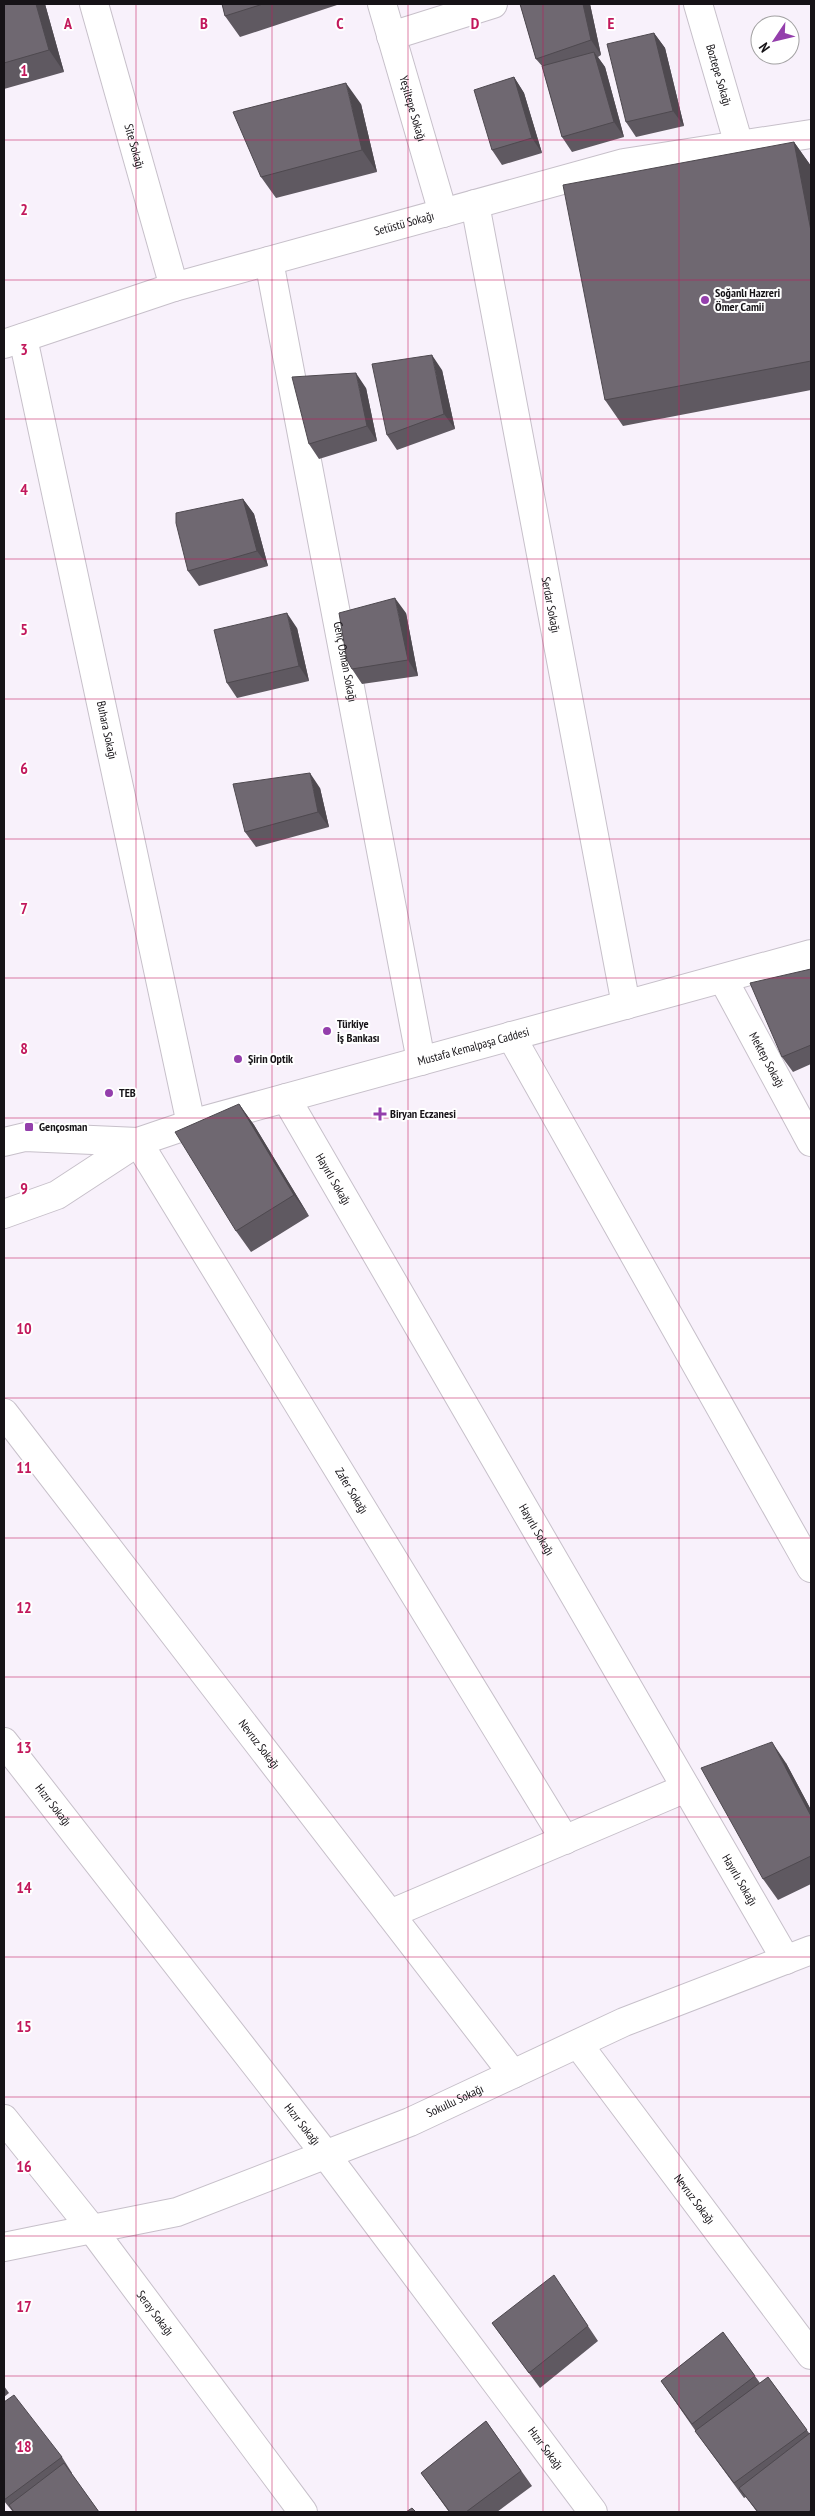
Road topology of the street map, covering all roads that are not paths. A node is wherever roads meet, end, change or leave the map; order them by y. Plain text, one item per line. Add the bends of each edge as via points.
1 (94, 4) edge
2 (382, 4) edge
3 (493, 4) edge
4 (698, 4) edge
5 (391, 36) junction
6 (811, 134) edge
7 (739, 145) junction
8 (475, 204) junction
9 (443, 213) junction
10 (270, 261) junction
11 (174, 287) junction
12 (14, 341) edge
13 (811, 954) edge
14 (722, 978) junction
15 (626, 1005) junction
16 (512, 1036) junction
17 (421, 1061) junction
18 (286, 1098) junction
19 (191, 1124) junction
20 (4, 1142) edge
21 (138, 1142) junction
22 (811, 1142) edge
23 (4, 1214) edge
24 (4, 1413) edge
25 (811, 1568) edge
26 (4, 1742) edge
27 (686, 1788) junction
28 (565, 1840) junction
29 (390, 1914) junction
30 (804, 1956) edge
31 (578, 2044) junction
32 (513, 2074) junction
33 (4, 2119) edge
34 (326, 2155) junction
35 (92, 2229) junction
36 (4, 2247) edge
37 (811, 2355) edge
38 (303, 2512) edge
39 (594, 2512) edge

1 - 11 street, Site Sokağı
2 - 5 street, Yeşiltepe Sokağı
3 - 5 street
4 - 7 street, Boztepe Sokağı
5 - 9 street, Yeşiltepe Sokağı
6 - 7 street, Setüstü Sokağı
7 - 8 street, Setüstü Sokağı via 624,164
8 - 9 street, Setüstü Sokağı
8 - 15 street, Serdar Sokağı
9 - 10 street, Setüstü Sokağı
10 - 11 street, Setüstü Sokağı
10 - 17 street, Genç Osman Sokağı
11 - 12 street, Setüstü Sokağı
12 - 19 street, Buhara Sokağı
13 - 14 street, Mustafa Kemalpaşa Caddesi
14 - 15 street, Mustafa Kemalpaşa Caddesi
14 - 22 street, Mektep Sokağı
15 - 16 street, Mustafa Kemalpaşa Caddesi
16 - 17 street, Mustafa Kemalpaşa Caddesi
16 - 25 street
17 - 18 street, Mustafa Kemalpaşa Caddesi
18 - 19 street, Mustafa Kemalpaşa Caddesi
18 - 27 street, Hayırlı Sokağı
19 - 21 street, Mustafa Kemalpaşa Caddesi
20 - 21 street via 25,1137
21 - 23 street via 57,1196
21 - 28 street, Zafer Sokağı
24 - 29 street, Nevruz Sokağı
26 - 34 street, Hızır Sokağı
27 - 28 street
27 - 30 street, Hayırlı Sokağı
28 - 29 street
29 - 32 street, Nevruz Sokağı
30 - 31 street, Sokullu Sokağı via 624,2022
31 - 32 street, Sokullu Sokağı
31 - 37 street, Nevruz Sokağı
32 - 34 street, Sokullu Sokağı via 410,2122
33 - 35 street, Seray Sokağı
34 - 35 street, Sokullu Sokağı via 177,2212
34 - 39 street, Hızır Sokağı
35 - 36 street, Sokullu Sokağı
35 - 38 street, Seray Sokağı

